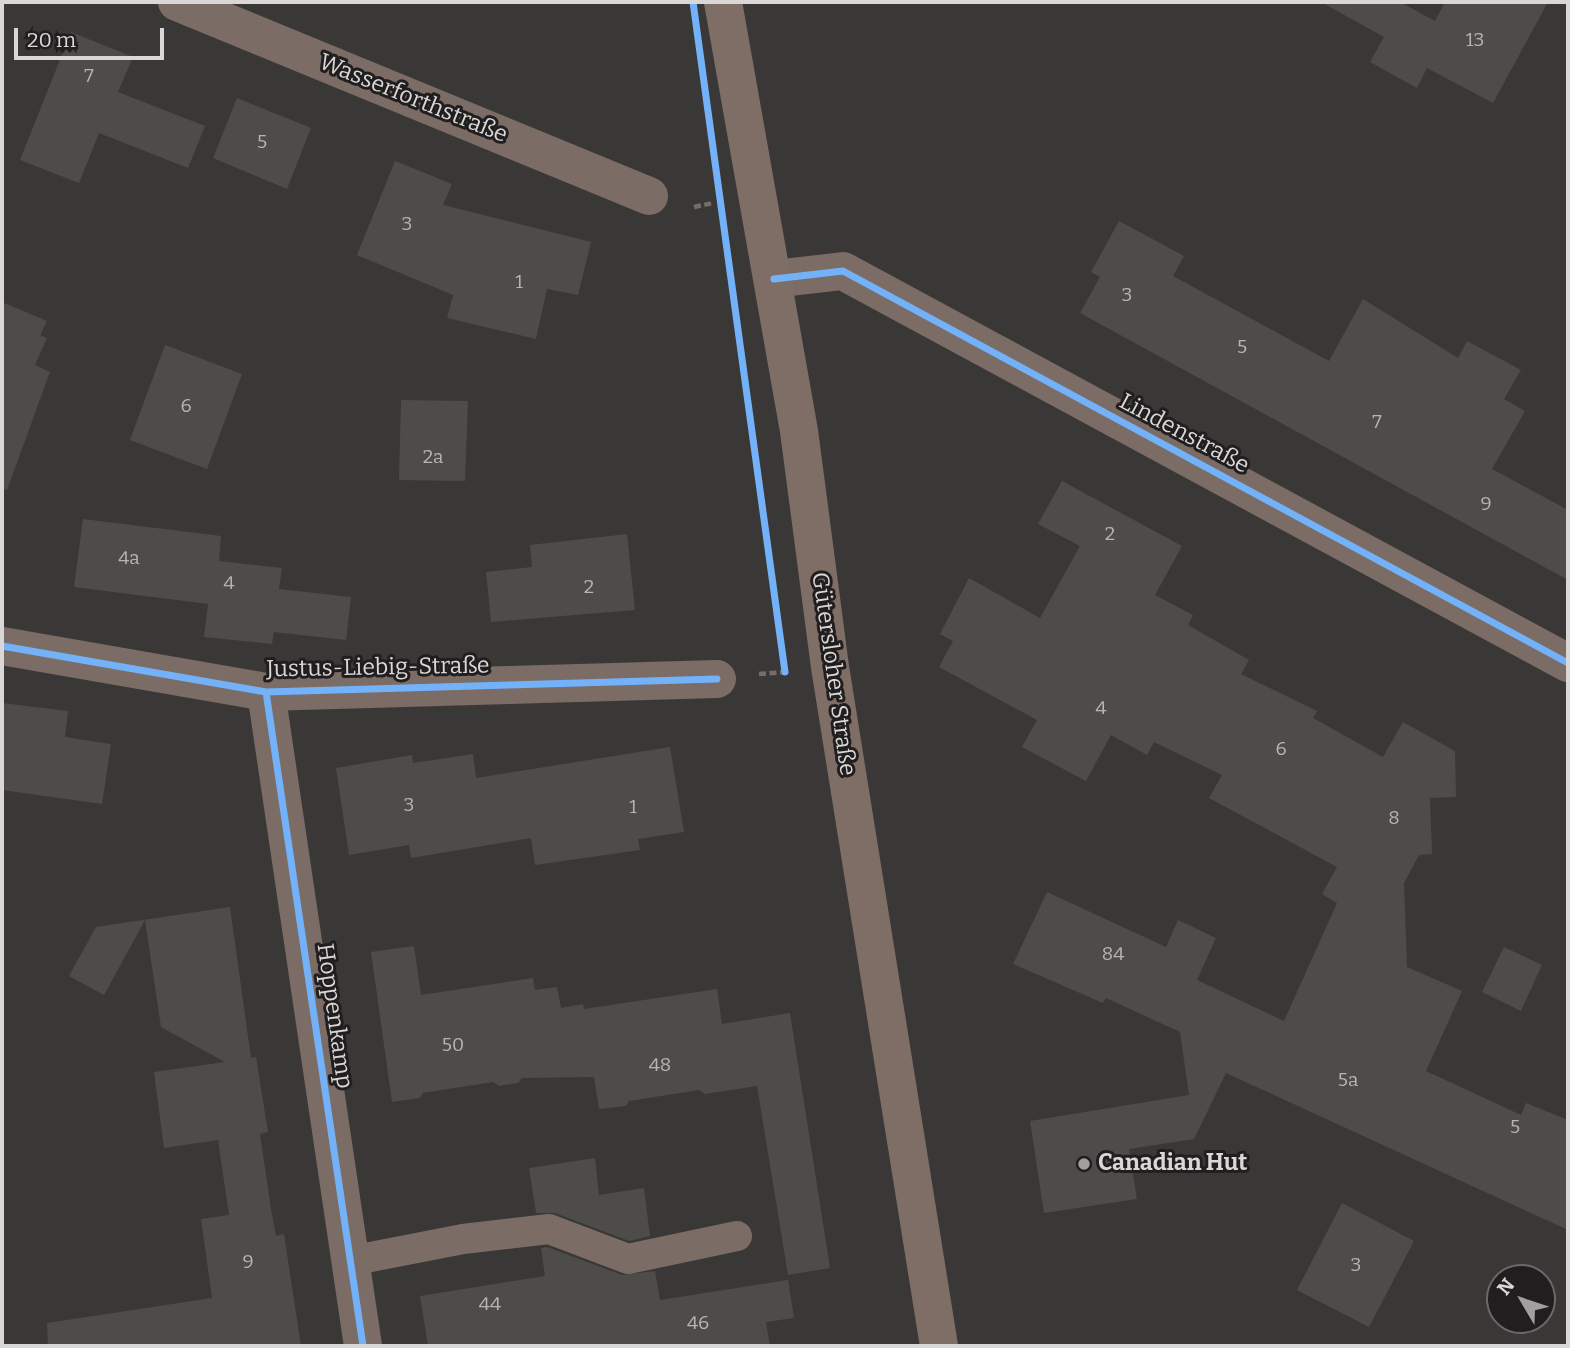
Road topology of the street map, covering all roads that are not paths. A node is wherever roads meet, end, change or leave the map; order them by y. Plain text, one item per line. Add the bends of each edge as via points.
1 (177, 2) edge
2 (723, 2) edge
3 (649, 197) dead end
4 (774, 279) junction
5 (2, 646) edge
6 (1568, 663) edge
7 (717, 679) road end
8 (266, 692) junction
9 (737, 1236) dead end
10 (350, 1261) junction
11 (363, 1346) edge
12 (939, 1346) edge

1 - 3 street, Wasserforthstraße
2 - 4 main road, Gütersloher Straße
4 - 6 street, Lindenstraße via 843,271
4 - 12 main road, Gütersloher Straße via 830,667
5 - 8 street, Justus-Liebig-Straße
7 - 8 street, Justus-Liebig-Straße
8 - 10 street, Hoppenkamp
9 - 10 lane via 628,1259 549,1229 463,1238
10 - 11 street, Hoppenkamp

